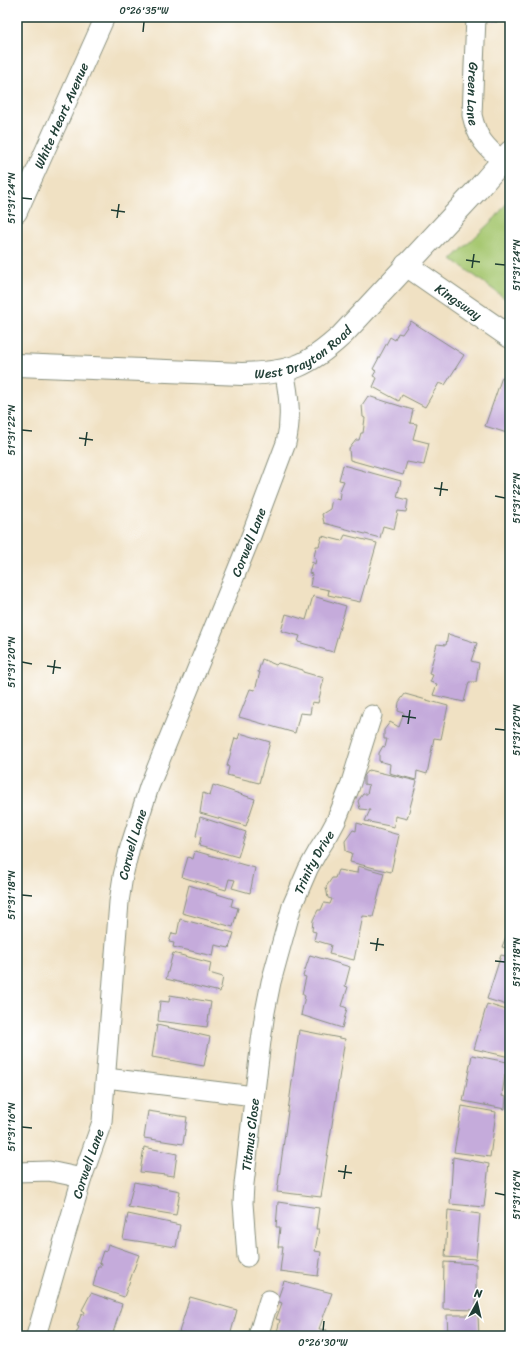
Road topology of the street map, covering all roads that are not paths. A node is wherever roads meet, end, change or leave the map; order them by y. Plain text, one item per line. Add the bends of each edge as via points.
1 (105, 17) edge
2 (476, 17) edge
3 (506, 156) edge
4 (17, 213) edge
5 (406, 266) junction
6 (510, 338) edge
7 (17, 365) edge
8 (284, 370) junction
9 (372, 715) dead end
10 (265, 1012) joint
11 (106, 1078) junction
12 (254, 1096) junction
13 (17, 1172) edge
14 (82, 1178) junction
15 (247, 1257) dead end
16 (269, 1300) dead end
17 (36, 1336) edge
18 (258, 1336) edge

1 - 4 street, White Heart Avenue
2 - 3 street, Green Lane via 472,115 475,130 489,150
3 - 5 main road, West Drayton Road
5 - 6 main road, Kingsway
5 - 8 main road, West Drayton Road via 330,346 307,363
7 - 8 main road, West Drayton Road via 215,373 265,373
8 - 11 street, Corwell Lane via 290,408 286,443 149,787 123,876
9 - 10 street, Trinity Drive via 349,789 336,821 308,869 292,906
10 - 12 street, Titmus Close
11 - 12 street
11 - 14 street, Corwell Lane via 102,1122
12 - 15 street, Titmus Close via 243,1203
13 - 14 street via 50,1171
14 - 17 street, Corwell Lane
16 - 18 street

